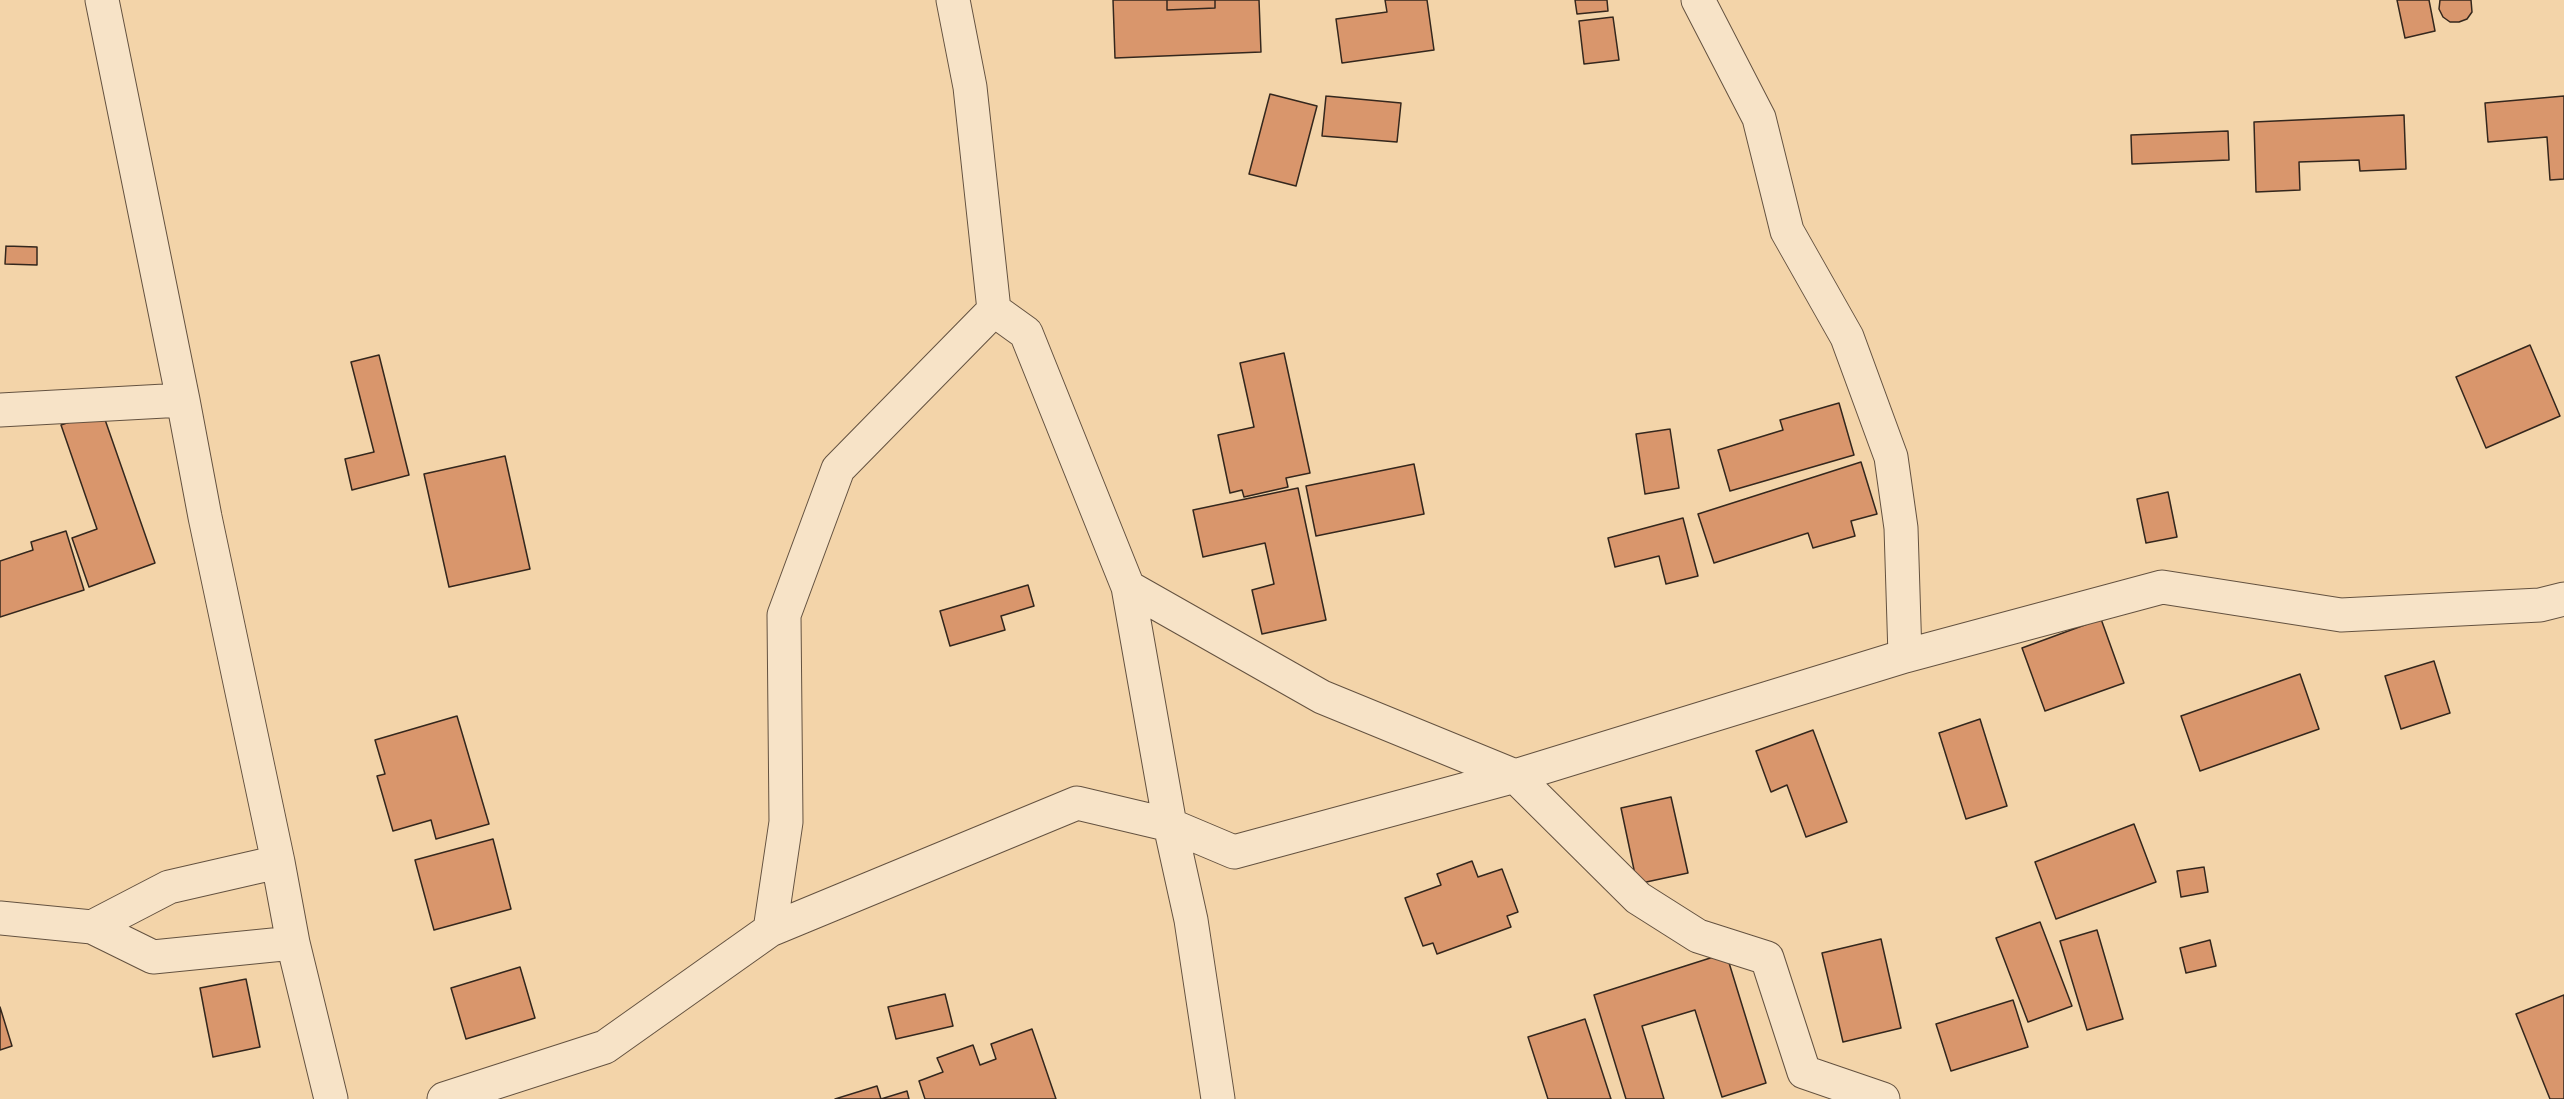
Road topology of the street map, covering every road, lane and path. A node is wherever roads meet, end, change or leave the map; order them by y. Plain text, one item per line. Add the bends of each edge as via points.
1 (102, 0) edge
2 (952, 0) edge
3 (1698, 0) edge
4 (994, 310) junction
5 (183, 400) junction
6 (0, 410) edge
7 (1128, 587) junction
8 (2564, 599) edge
9 (1905, 656) junction
10 (1515, 776) junction
11 (1170, 825) junction
12 (278, 862) junction
13 (0, 918) edge
14 (92, 927) junction
15 (770, 930) junction
16 (293, 943) junction
17 (331, 1099) edge
18 (444, 1099) edge
19 (1218, 1099) edge
20 (1883, 1099) edge

1 - 5 street
2 - 4 street via 970,87
3 - 9 street via 1758,118 1788,231 1847,337 1891,457 1900,528
4 - 7 street via 1026,333
4 - 15 street via 838,469 784,615 786,822
5 - 6 street
5 - 12 street
7 - 10 street via 1322,697
7 - 11 street
8 - 9 street via 2540,604 2341,615 2162,587
9 - 10 street
10 - 11 street via 1234,852
10 - 20 street via 1638,898 1698,936 1767,958 1804,1072
11 - 15 street via 1077,803
11 - 19 street via 1191,920
12 - 14 street via 169,886
12 - 16 street
13 - 14 street
14 - 16 street via 153,957
15 - 18 street via 605,1047
16 - 17 street

